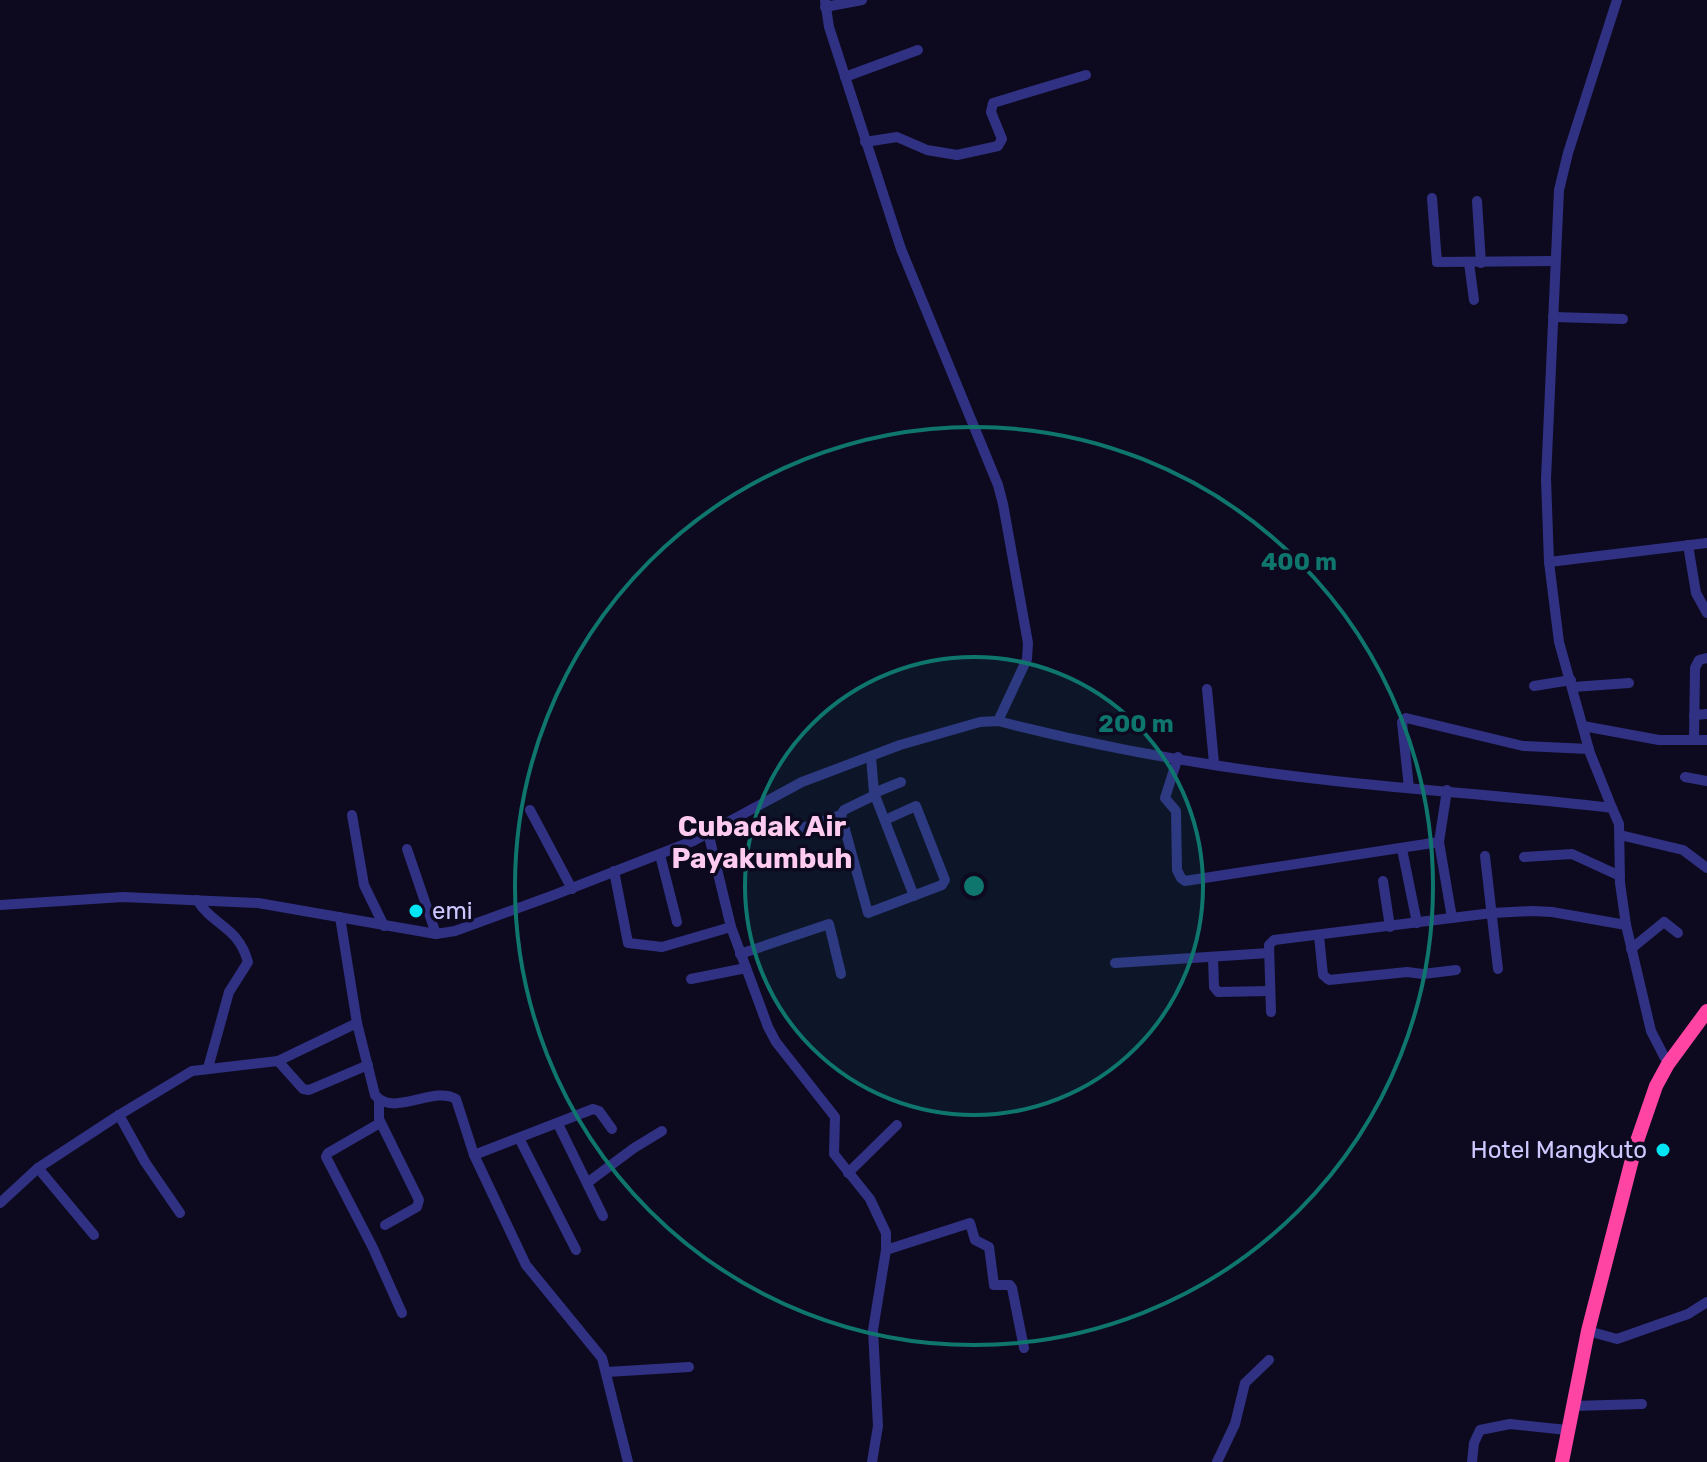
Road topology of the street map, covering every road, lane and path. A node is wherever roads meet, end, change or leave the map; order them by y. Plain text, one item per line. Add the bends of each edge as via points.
1 (862, 0) edge
2 (1617, 0) edge
3 (825, 4) edge
4 (918, 50) dead end
5 (1086, 75) dead end
6 (845, 77) junction
7 (865, 142) junction
8 (1432, 198) dead end
9 (1477, 201) dead end
10 (1554, 261) junction
11 (1475, 263) junction
12 (1474, 300) dead end
13 (1553, 317) junction
14 (1623, 319) dead end
15 (1707, 543) edge
16 (1688, 545) junction
17 (1549, 562) junction
18 (1707, 613) edge
19 (1707, 658) edge
20 (1629, 683) dead end
21 (1572, 684) junction
22 (1534, 686) dead end
23 (1207, 689) dead end
24 (1707, 714) edge
25 (1694, 715) junction
26 (998, 721) junction
27 (1583, 726) junction
28 (1694, 740) junction
29 (1707, 740) edge
30 (1589, 749) junction
31 (871, 757) junction
32 (1178, 757) junction
33 (1214, 763) junction
34 (1685, 777) dead end
35 (1707, 781) edge
36 (901, 782) dead end
37 (1409, 788) junction
38 (1447, 790) junction
39 (875, 794) junction
40 (1612, 808) junction
41 (530, 810) dead end
42 (352, 815) dead end
43 (841, 815) junction
44 (885, 820) junction
45 (708, 832) junction
46 (790, 832) dead end
47 (1620, 835) junction
48 (1439, 842) junction
49 (407, 849) dead end
50 (1402, 849) junction
51 (660, 855) junction
52 (1485, 856) dead end
53 (1524, 857) dead end
54 (1707, 868) edge
55 (614, 871) junction
56 (1620, 876) junction
57 (1383, 881) dead end
58 (572, 889) junction
59 (914, 896) junction
60 (197, 900) junction
61 (0, 905) edge
62 (1492, 913) junction
63 (340, 917) junction
64 (1452, 918) junction
65 (677, 922) dead end
66 (1417, 923) junction
67 (1626, 925) junction
68 (384, 926) junction
69 (731, 927) junction
70 (1390, 927) junction
71 (1678, 933) dead end
72 (436, 934) junction
73 (1319, 936) junction
74 (1631, 949) junction
75 (1269, 953) junction
76 (740, 954) junction
77 (1213, 957) junction
78 (1115, 963) dead end
79 (746, 968) junction
80 (1498, 969) dead end
81 (1456, 970) dead end
82 (841, 974) dead end
83 (691, 979) dead end
84 (1270, 991) junction
85 (1271, 1012) dead end
86 (1706, 1012) edge
87 (357, 1023) junction
88 (278, 1061) junction
89 (1668, 1064) junction
90 (368, 1065) junction
91 (208, 1068) junction
92 (379, 1100) junction
93 (119, 1115) junction
94 (380, 1123) junction
95 (558, 1124) junction
96 (897, 1125) dead end
97 (612, 1129) dead end
98 (662, 1131) dead end
99 (519, 1138) junction
100 (474, 1155) junction
101 (38, 1168) junction
102 (848, 1173) junction
103 (587, 1183) junction
104 (0, 1203) edge
105 (180, 1213) dead end
106 (603, 1216) dead end
107 (385, 1225) dead end
108 (94, 1235) dead end
109 (576, 1250) dead end
110 (886, 1250) junction
111 (1707, 1302) edge
112 (402, 1313) dead end
113 (1588, 1331) junction
114 (1024, 1348) dead end
115 (1269, 1360) dead end
116 (689, 1367) dead end
117 (607, 1372) junction
118 (1642, 1404) dead end
119 (1573, 1406) junction
120 (1567, 1430) junction
121 (628, 1462) edge
122 (872, 1462) edge
123 (1217, 1462) edge
124 (1472, 1462) edge
125 (1562, 1462) edge

1 - 3 street
2 - 10 street via 1559,190
3 - 6 street
4 - 6 street
5 - 7 street via 993,103 991,112 1002,139 998,146 957,155 897,137
6 - 7 street
7 - 26 street via 901,249 1000,492 1028,643 1027,659
8 - 11 street via 1437,262
9 - 11 street
10 - 11 street
10 - 13 street
11 - 12 street
13 - 14 street
13 - 17 street via 1546,479
15 - 16 street
16 - 17 street
16 - 18 street via 1696,593
17 - 21 street via 1559,642
19 - 25 street via 1695,668
20 - 21 street
21 - 22 street
21 - 27 street
23 - 33 street
24 - 25 street
25 - 28 street
26 - 31 street via 948,730
26 - 32 street
27 - 28 street via 1659,740
27 - 30 street
28 - 29 street
30 - 37 street via 1523,746 1406,718 1402,722
30 - 40 street
31 - 39 street
31 - 45 street via 802,782
32 - 33 street
32 - 50 street via 1165,798 1175,808 1177,870 1185,881
33 - 37 street
34 - 35 street
36 - 39 street
37 - 38 street
38 - 40 street
38 - 48 street
39 - 43 street
39 - 44 street
40 - 47 street
41 - 58 street
42 - 68 street via 364,885
43 - 46 street
43 - 59 street via 868,913
44 - 59 street
44 - 59 street via 916,806 944,876 942,885
45 - 51 street
45 - 69 street
47 - 54 street via 1683,850
47 - 56 street
48 - 50 street
48 - 64 street
49 - 72 street
50 - 66 street
51 - 55 street
51 - 65 street
52 - 62 street
53 - 56 street via 1572,854
55 - 58 street
55 - 69 street via 628,943 662,947
56 - 67 street
57 - 70 street
58 - 72 street
60 - 61 street via 123,897
60 - 63 street via 258,903
60 - 91 street via 205,913 232,931 248,958 229,992
62 - 64 street
62 - 67 street via 1543,911
62 - 80 street
63 - 68 street
63 - 87 street
64 - 66 street
66 - 70 street
67 - 74 street
68 - 72 street
69 - 76 street
70 - 73 street
71 - 74 street via 1664,922
73 - 75 street via 1272,941
73 - 81 street via 1323,975 1329,980
74 - 89 street via 1651,1031
75 - 77 street
75 - 84 street
76 - 79 street
76 - 82 street via 829,924
77 - 78 street
77 - 84 street via 1218,992
79 - 83 street
79 - 102 street via 771,1034 835,1117 834,1154
84 - 85 street
86 - 89 highway
87 - 88 street
87 - 90 street
88 - 90 street via 309,1090
88 - 91 street
89 - 113 highway via 1636,1144
90 - 92 street
91 - 93 street via 192,1071
92 - 94 street
92 - 100 street via 452,1096
93 - 101 street
93 - 105 street
94 - 107 street via 419,1200 417,1207
94 - 112 street via 326,1157
95 - 97 street via 594,1109
95 - 99 street
95 - 103 street
96 - 102 street
98 - 103 street
99 - 100 street
99 - 109 street
100 - 117 street via 526,1265 597,1351
101 - 104 street
101 - 108 street
102 - 110 street via 882,1219
103 - 106 street
110 - 114 street via 970,1223 975,1240 989,1247 994,1285 1012,1288
110 - 122 street via 873,1330 878,1426
111 - 113 street via 1617,1339
113 - 119 highway
115 - 123 street via 1245,1383 1235,1424
116 - 117 street
117 - 121 street
118 - 119 street
119 - 120 highway
120 - 124 street via 1510,1424 1480,1430
120 - 125 highway

